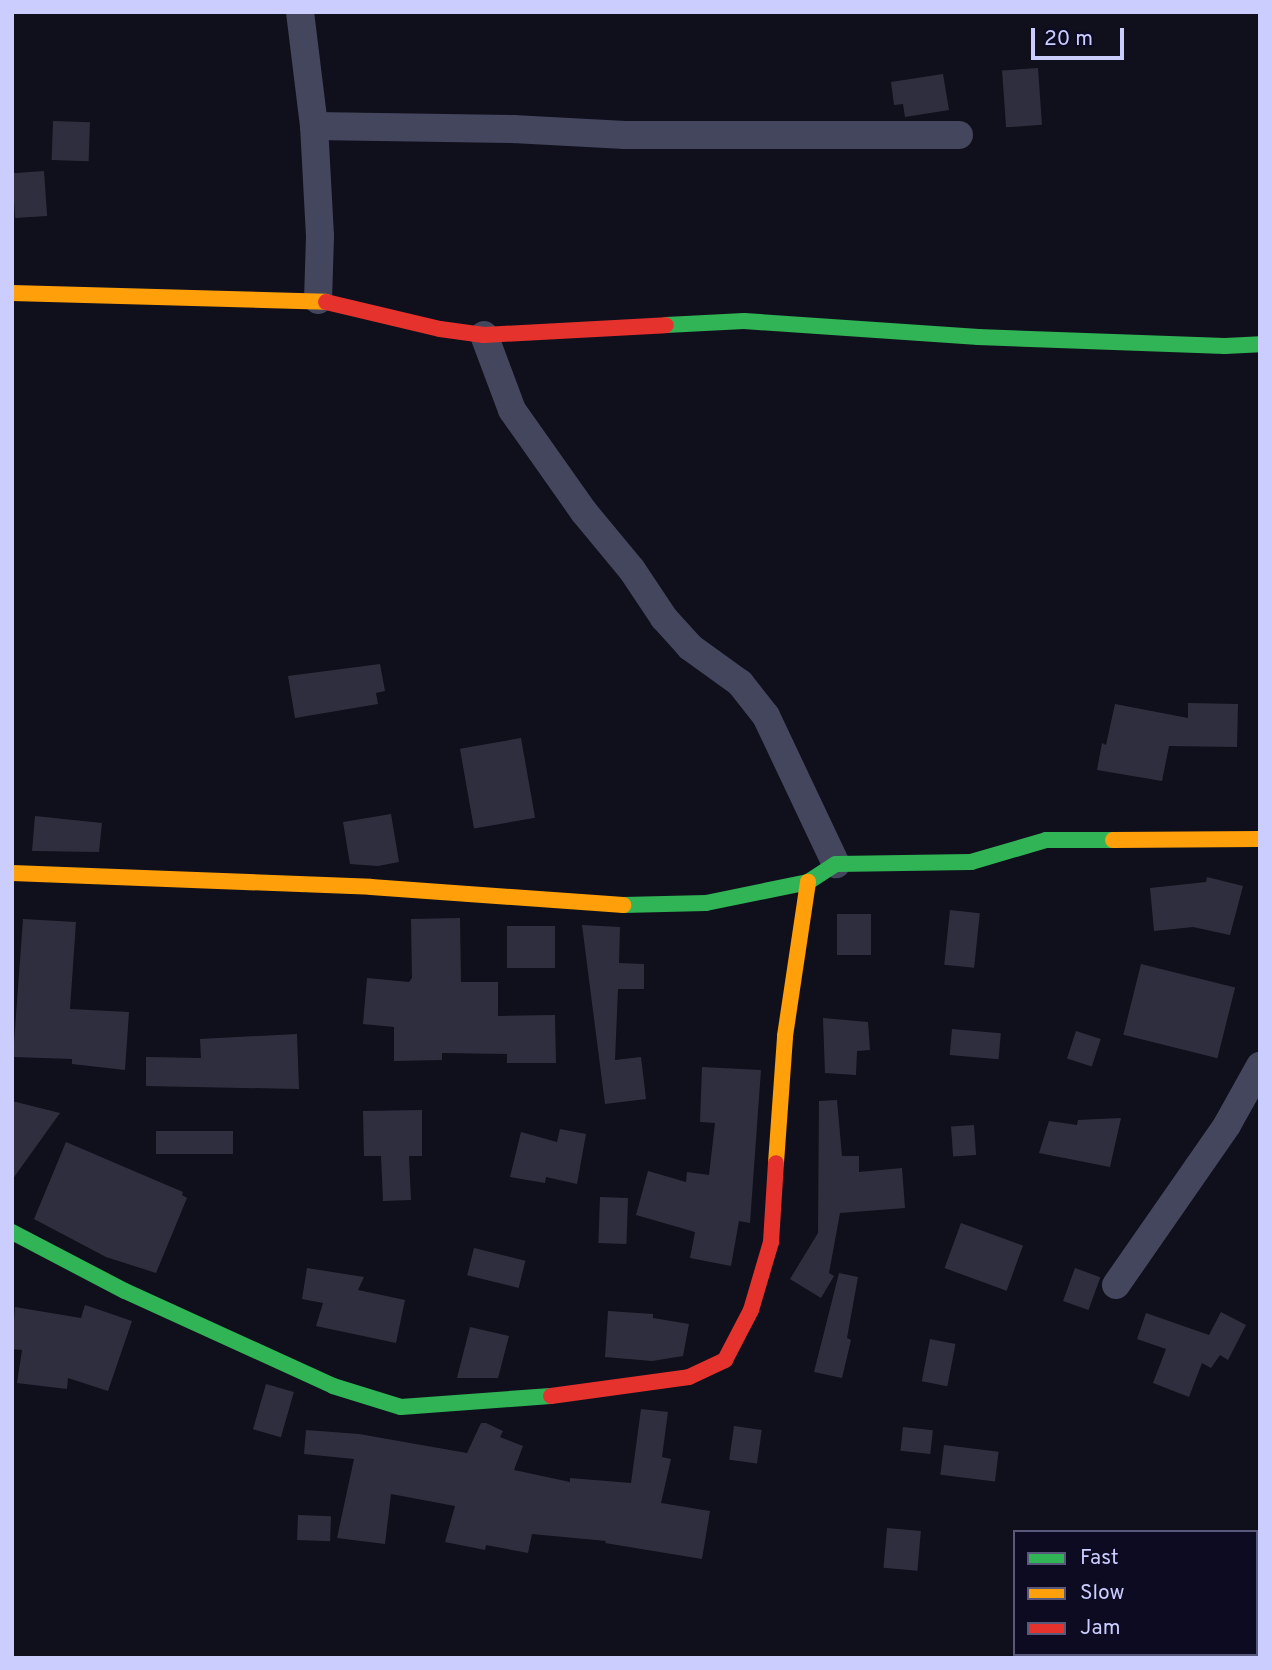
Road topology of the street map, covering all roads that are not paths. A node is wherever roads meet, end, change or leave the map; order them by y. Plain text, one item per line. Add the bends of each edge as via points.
1 (300, 12) edge
2 (314, 126) junction
3 (959, 135) dead end
4 (12, 293) edge
5 (318, 299) junction
6 (484, 335) junction
7 (1260, 344) edge
8 (1260, 839) edge
9 (836, 864) junction
10 (12, 873) edge
11 (808, 882) junction
12 (1260, 1066) edge
13 (12, 1232) edge
14 (1116, 1285) dead end

1 - 2 street
2 - 3 street via 625,135
2 - 5 street
4 - 5 street
5 - 6 street
6 - 7 street via 744,321 978,337
6 - 9 street via 512,411 584,512 672,628 740,683 766,716
8 - 9 street via 1046,840 971,862
9 - 11 street
10 - 11 street via 371,887 613,905 706,903
11 - 13 street via 785,1036 771,1242 751,1310 725,1360 689,1377 584,1394 401,1407 333,1386 125,1291
12 - 14 street via 1227,1125

